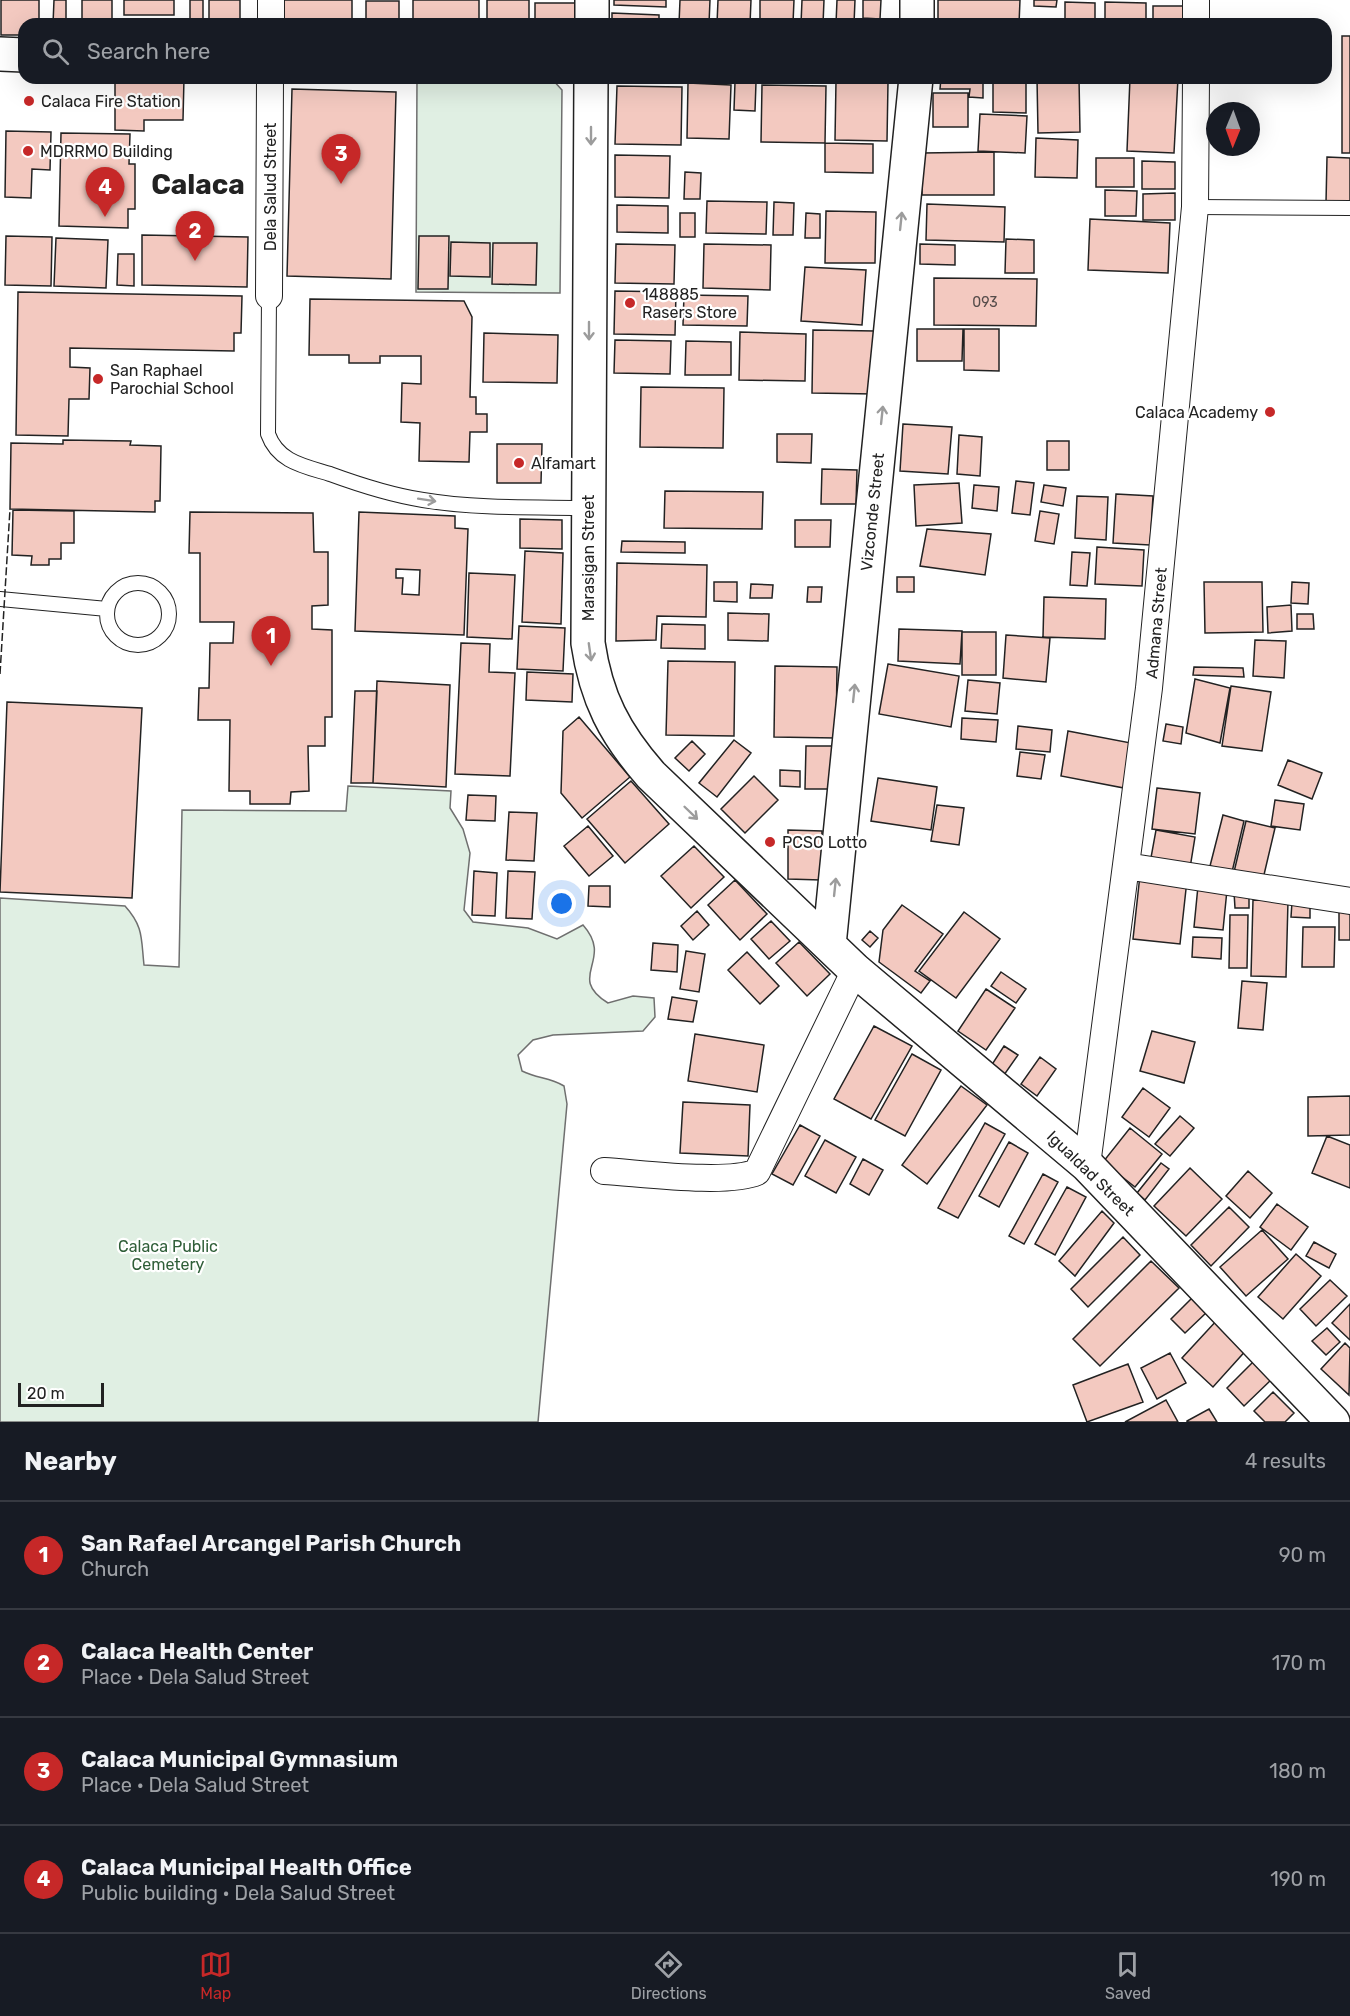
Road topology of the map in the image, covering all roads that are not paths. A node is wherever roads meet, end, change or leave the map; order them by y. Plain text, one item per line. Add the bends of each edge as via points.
1 (271, 0) edge
2 (592, 0) edge
3 (917, 0) edge
4 (1196, 0) edge
5 (271, 18) edge
6 (592, 18) edge
7 (917, 18) edge
8 (1196, 18) edge
9 (0, 54) edge
10 (18, 55) edge
11 (270, 84) edge
12 (591, 84) edge
13 (915, 84) edge
14 (1196, 84) edge
15 (1195, 207) junction
16 (1350, 208) edge
17 (269, 296) joint
18 (588, 508) junction
19 (0, 599) edge
20 (107, 609) junction
21 (1126, 866) junction
22 (1350, 901) edge
23 (829, 945) junction
24 (855, 970) junction
25 (1087, 1165) junction
26 (604, 1171) dead end
27 (1333, 1422) edge

1 - 5 street
2 - 6 street
3 - 7 street
4 - 8 street
9 - 10 street
11 - 17 street, Dela Salud Street
12 -> 18 street, Marasigan Street
23 -> 13 street, Vizconde Street
14 - 15 street, Admana Street
15 - 16 lane
15 - 21 street, Admana Street via 1149,688
17 -> 18 lane via 268,434 283,457 413,498 450,504
18 -> 23 street, Marasigan Street via 588,643 596,683 612,723 651,775
19 - 20 lane
20 - 20 lane via 110,629 135,645 154,641 168,626 170,616 165,596 157,588 137,582 117,590
21 - 22 street
21 - 25 street, Admana Street
23 - 24 street, Igualdad Street
24 - 25 street, Igualdad Street
24 - 26 street via 757,1172 744,1178 722,1178
25 - 27 street, Igualdad Street

